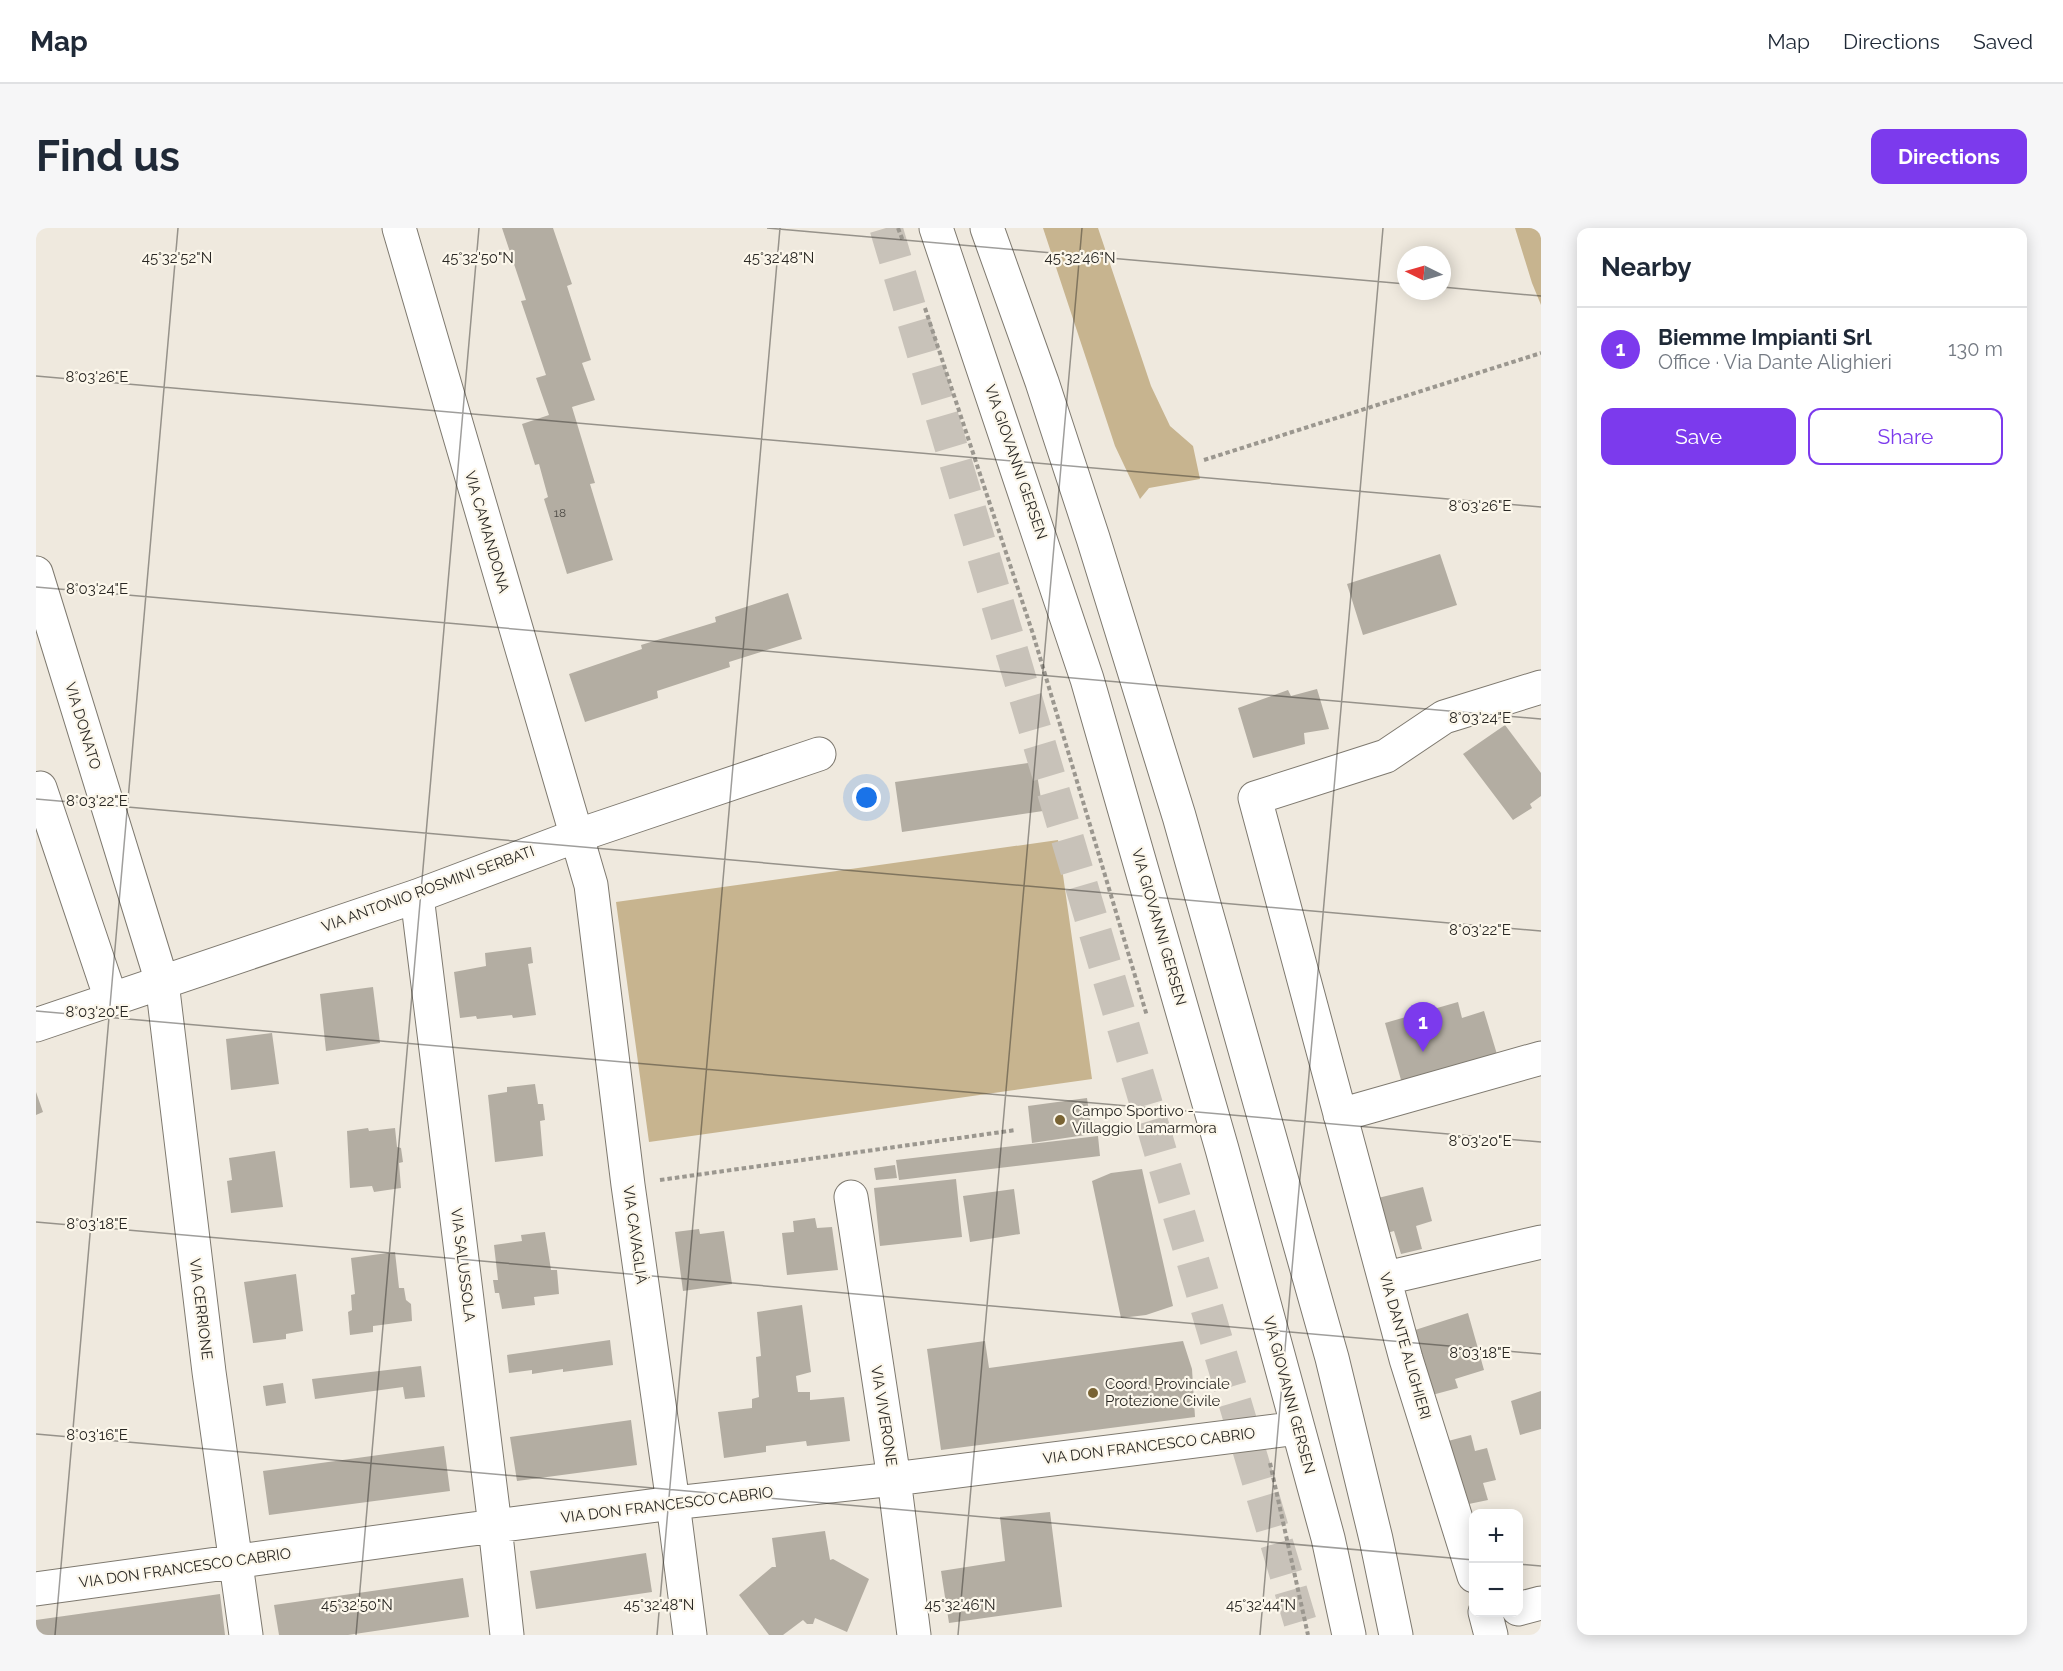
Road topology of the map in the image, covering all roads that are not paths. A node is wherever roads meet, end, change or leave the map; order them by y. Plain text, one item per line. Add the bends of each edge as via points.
1 (399, 228) edge
2 (936, 228) edge
3 (987, 228) edge
4 (36, 573) edge
5 (1541, 687) edge
6 (819, 754) dead end
7 (40, 788) dead end
8 (576, 836) junction
9 (417, 896) junction
10 (162, 982) junction
11 (111, 999) junction
12 (36, 1025) edge
13 (1541, 1058) edge
14 (1340, 1115) junction
15 (851, 1197) dead end
16 (1541, 1242) edge
17 (1386, 1278) junction
18 (1298, 1428) junction
19 (894, 1479) junction
20 (674, 1503) junction
21 (495, 1526) junction
22 (237, 1561) junction
23 (1469, 1563) edge
24 (36, 1589) edge
25 (1541, 1603) edge
26 (1523, 1608) edge
27 (246, 1635) edge
28 (507, 1635) edge
29 (690, 1635) edge
30 (914, 1635) edge
31 (1348, 1635) edge
32 (1396, 1635) edge

1 - 8 street, VIA CAMANDONA
2 - 18 street, VIA GIOVANNI GERSEN via 1087,679
3 - 32 street via 1093,538 1182,827 1332,1358
4 - 10 street, VIA DONATO
5 - 14 street, VIA DANTE ALIGHIERI via 1444,717 1386,756 1255,798
6 - 8 street, VIA ANTONIO ROSMINI SERBATI
7 - 11 street
8 - 9 street, VIA ANTONIO ROSMINI SERBATI
8 - 20 street, VIA CAVAGLIÀ via 591,885 628,1185
9 - 10 street, VIA ANTONIO ROSMINI SERBATI
9 - 21 street, VIA SALUSSOLA
10 - 11 street, VIA ANTONIO ROSMINI SERBATI
10 - 22 street, VIA CERRIONE via 209,1372
11 - 12 street, VIA ANTONIO ROSMINI SERBATI
13 - 14 street
14 - 17 street, VIA DANTE ALIGHIERI
15 - 19 street, VIA VIVERONE
16 - 17 street
17 - 23 street, VIA DANTE ALIGHIERI via 1406,1359
18 - 19 street, VIA DON FRANCESCO CABRIO
18 - 31 street, VIA GIOVANNI GERSEN via 1328,1538
19 - 20 street, VIA DON FRANCESCO CABRIO
19 - 30 street, VIA VIVERONE
20 - 21 street, VIA DON FRANCESCO CABRIO
20 - 29 street, VIA CAVAGLIÀ
21 - 22 street, VIA DON FRANCESCO CABRIO
21 - 28 street, VIA SALUSSOLA
22 - 24 street, VIA DON FRANCESCO CABRIO
22 - 27 street, VIA CERRIONE
25 - 26 street

